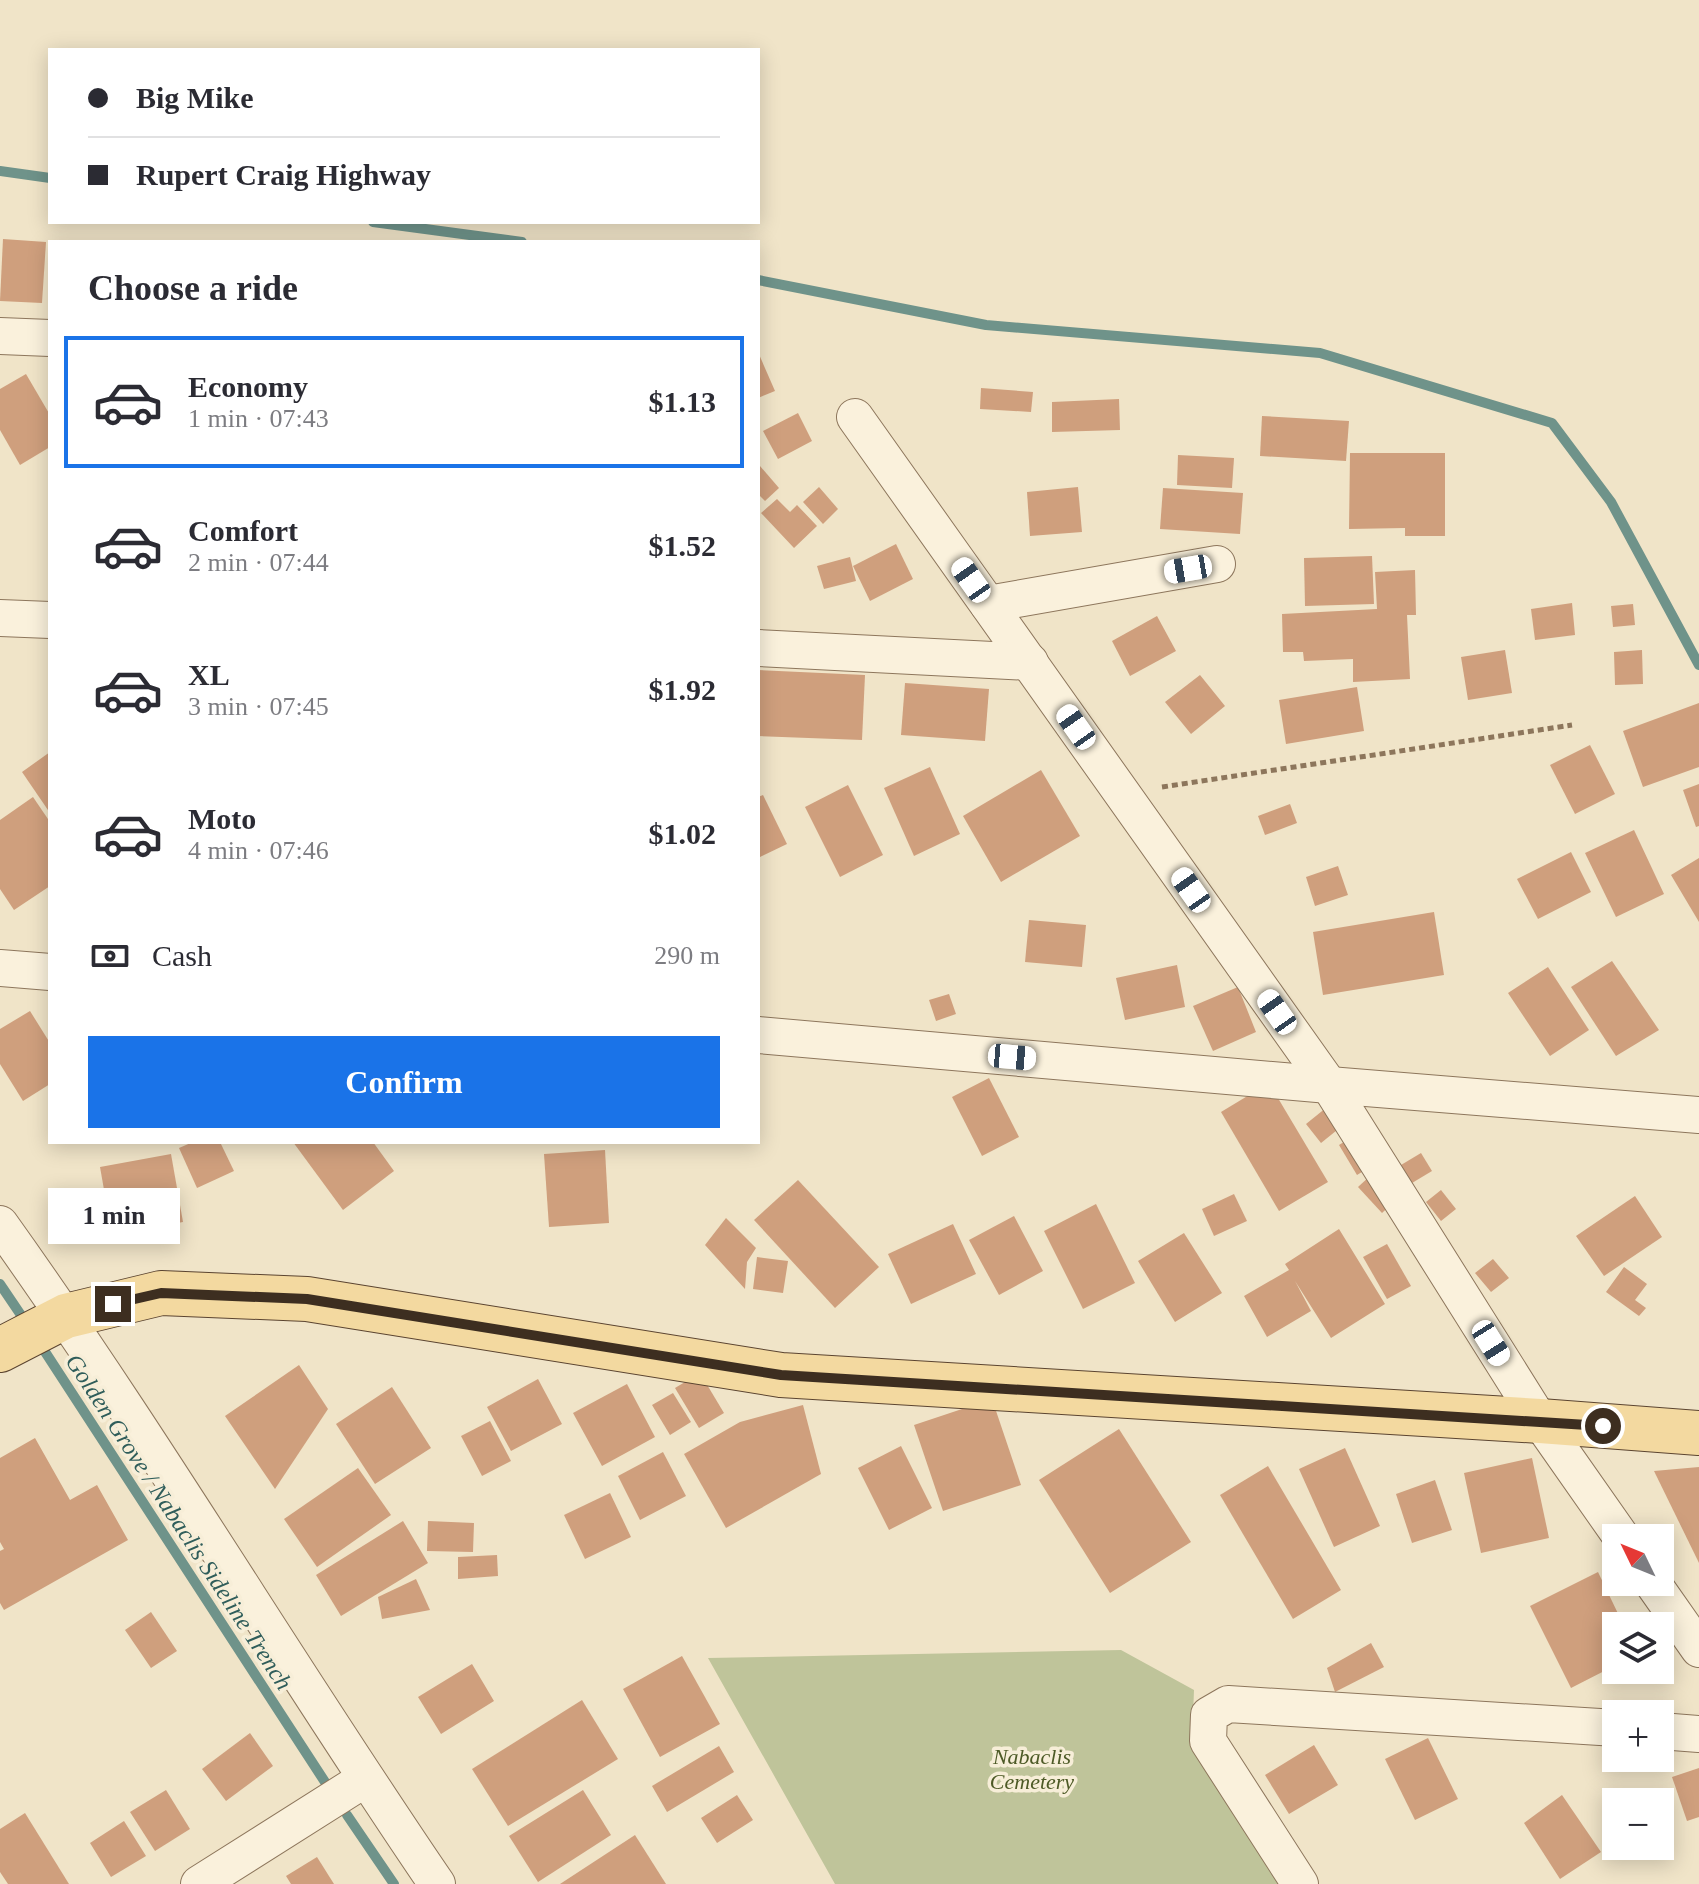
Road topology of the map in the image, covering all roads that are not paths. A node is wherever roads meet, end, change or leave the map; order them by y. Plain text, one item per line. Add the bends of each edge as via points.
1 (0, 336) edge
2 (48, 338) edge
3 (855, 417) dead end
4 (1217, 564) dead end
5 (988, 604) junction
6 (0, 618) edge
7 (48, 620) edge
8 (760, 648) edge
9 (1030, 662) junction
10 (0, 968) edge
11 (48, 972) edge
12 (760, 1035) edge
13 (1329, 1085) junction
14 (1699, 1115) edge
15 (0, 1224) edge
16 (66, 1316) junction
17 (0, 1350) edge
18 (1540, 1421) junction
19 (1699, 1433) edge
20 (1612, 1524) edge
21 (1662, 1596) edge
22 (1699, 1649) edge
23 (1602, 1727) edge
24 (1674, 1732) edge
25 (1699, 1734) edge
26 (365, 1779) junction
27 (199, 1884) edge
28 (437, 1884) edge
29 (1300, 1884) edge

1 - 2 street
3 - 5 street
4 - 5 street
5 - 9 street
6 - 7 street
8 - 9 street
9 - 13 street
10 - 11 street
12 - 13 street
13 - 14 street
13 - 18 street
15 - 16 street
16 - 17 main road
16 - 18 main road via 161,1293 307,1299 781,1375
16 - 26 street
18 - 19 main road
18 - 20 street
21 - 22 street
23 - 29 street via 1228,1704 1209,1715 1208,1741
24 - 25 street
26 - 27 street
26 - 28 street

